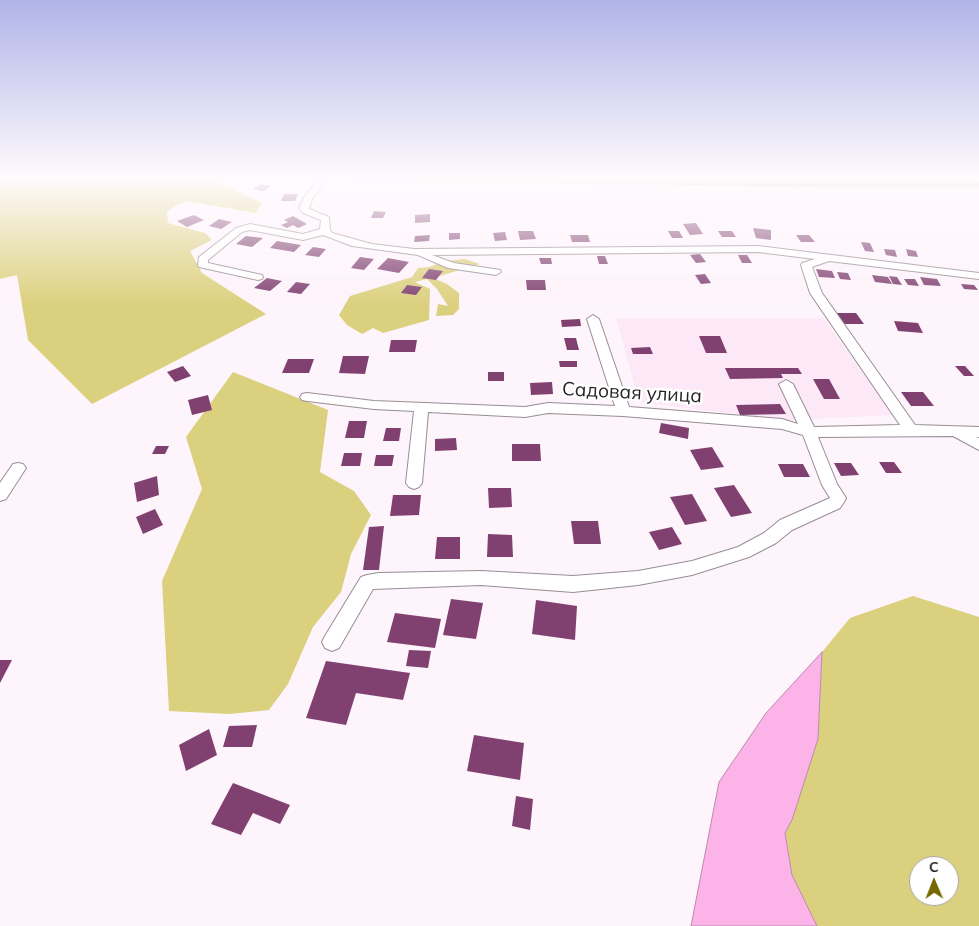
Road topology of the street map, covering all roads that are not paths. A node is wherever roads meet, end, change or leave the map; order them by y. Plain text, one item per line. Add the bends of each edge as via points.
1 (326, 219) edge
2 (325, 231) junction
3 (414, 252) junction
4 (832, 258) junction
5 (496, 272) dead end
6 (979, 276) edge
7 (258, 277) dead end
8 (593, 319) dead end
9 (786, 384) dead end
10 (307, 397) dead end
11 (421, 408) junction
12 (623, 411) junction
13 (911, 430) junction
14 (954, 431) junction
15 (809, 432) junction
16 (979, 432) edge
17 (979, 445) edge
18 (18, 468) dead end
19 (414, 483) dead end
20 (0, 495) edge
21 (332, 642) dead end

1 - 2 street
2 - 3 street via 352,243
2 - 7 street via 302,237 250,227 239,230 203,259 203,264
3 - 4 street via 758,249
3 - 5 street via 452,266
4 - 6 street
4 - 13 street via 806,265 816,293
8 - 12 street
9 - 15 street
10 - 11 street, Садовая улица
11 - 12 street, Садовая улица
11 - 19 street
12 - 15 street, Садовая улица via 782,424
13 - 14 street, Садовая улица
13 - 15 street, Садовая улица
14 - 16 street, Садовая улица
14 - 17 street, Садовая улица
15 - 21 street via 838,498 834,504 802,517 743,552 692,568 573,584 481,578 367,582
18 - 20 street

